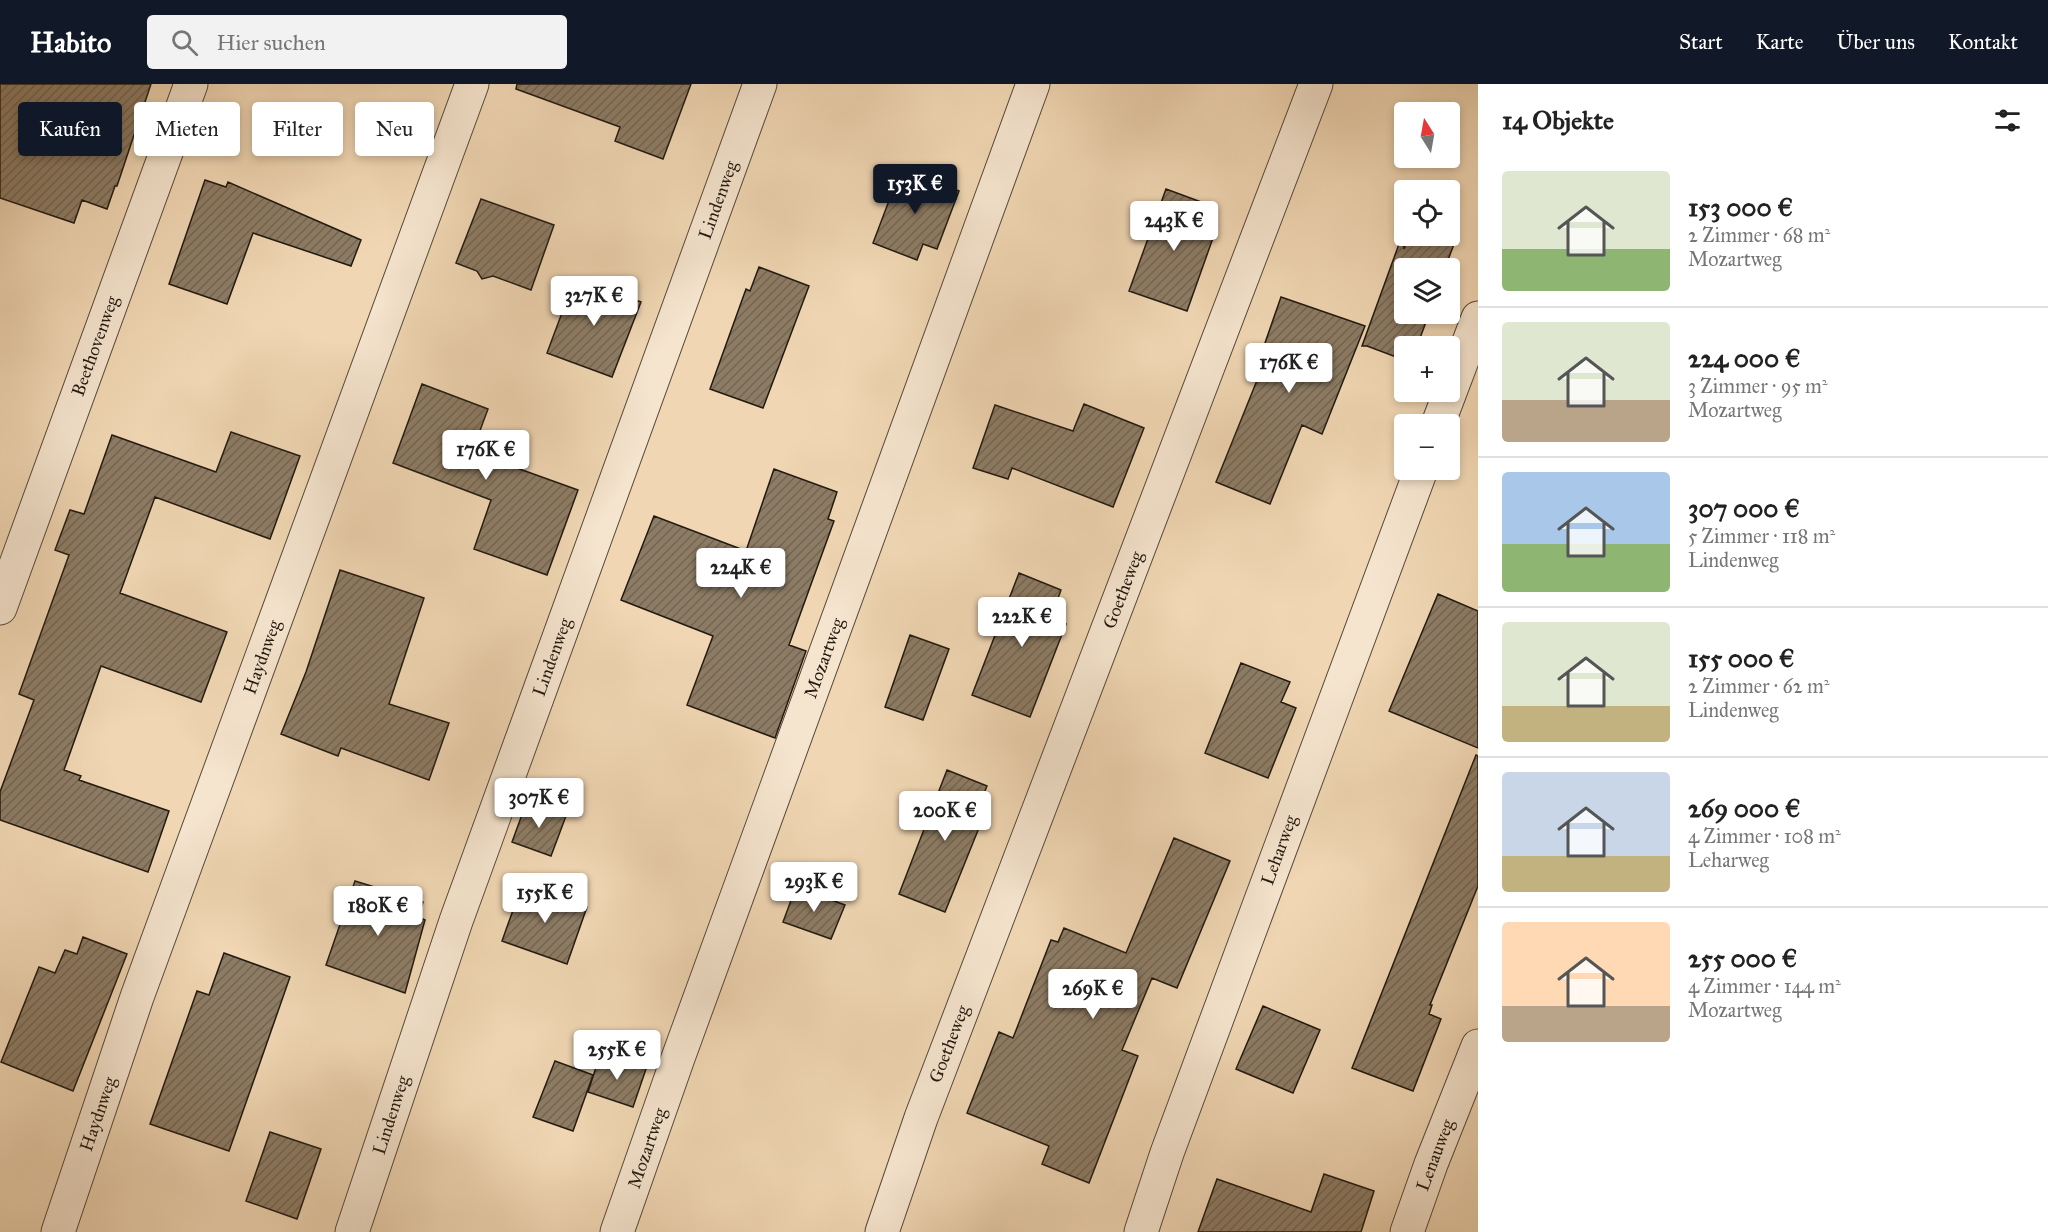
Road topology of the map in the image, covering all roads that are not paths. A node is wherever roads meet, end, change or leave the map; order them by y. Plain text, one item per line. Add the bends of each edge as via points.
1 (191, 84) edge
2 (472, 84) edge
3 (760, 84) edge
4 (1033, 84) edge
5 (1316, 84) edge
6 (1478, 318) edge
7 (1442, 414) edge
8 (1417, 480) edge
9 (0, 609) edge
10 (1478, 1046) edge
11 (58, 1232) edge
12 (352, 1232) edge
13 (617, 1232) edge
14 (882, 1232) edge
15 (1141, 1232) edge
16 (1407, 1232) edge

1 - 9 street, Beethovenweg
2 - 11 street, Haydnweg via 137,997
3 - 12 street, Lindenweg via 456,921
4 - 13 street, Mozartweg
5 - 14 street, Goetheweg via 921,1118
6 - 7 street
8 - 15 street, Leharweg
10 - 16 street, Lenauweg

